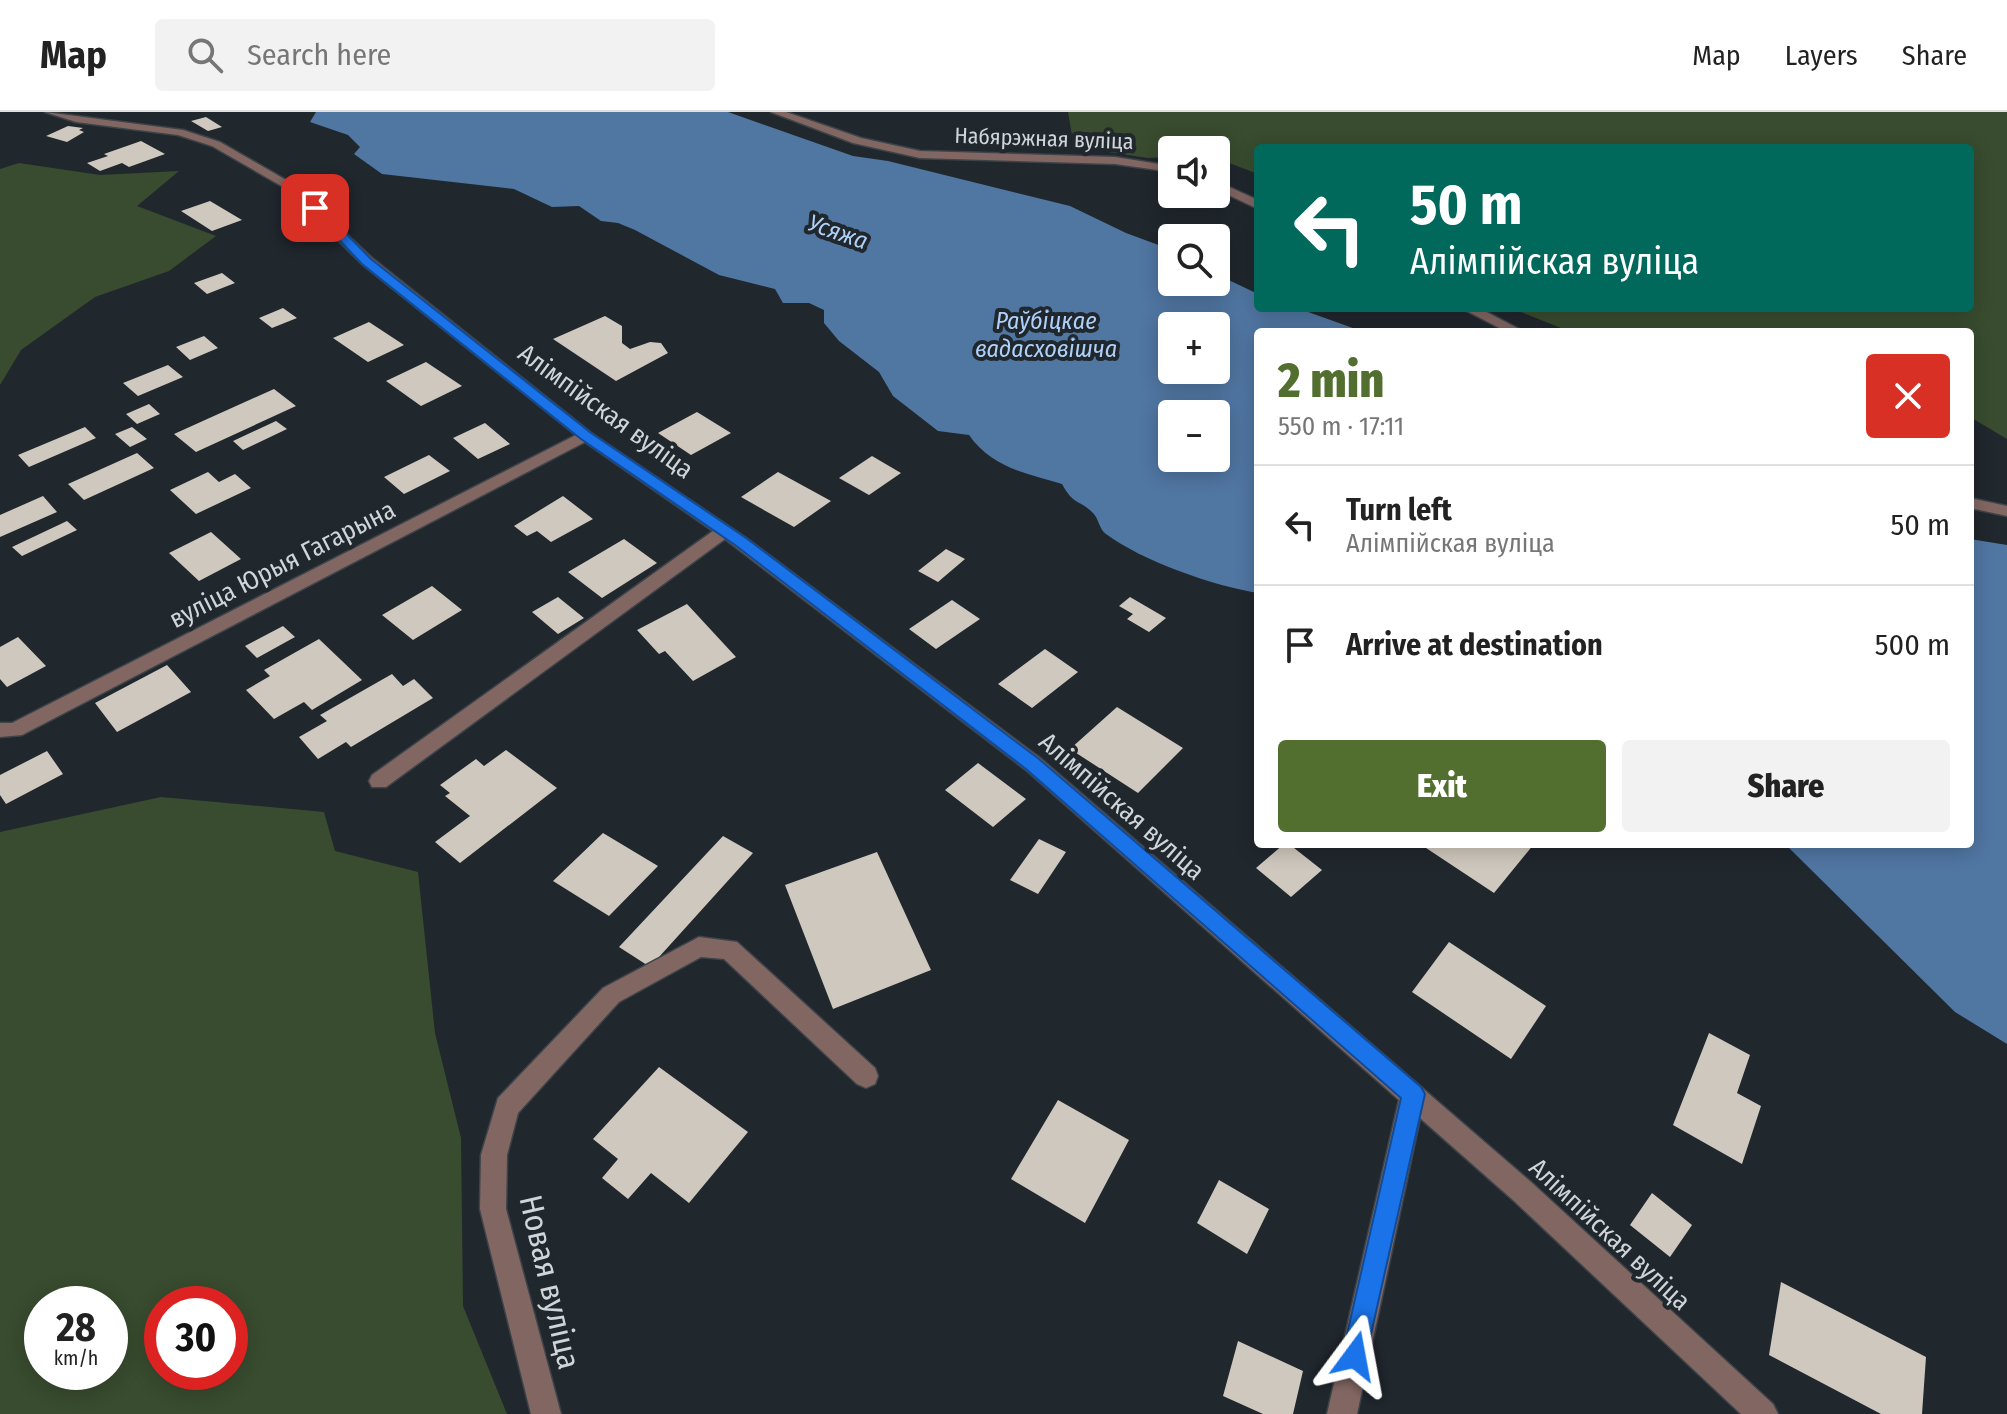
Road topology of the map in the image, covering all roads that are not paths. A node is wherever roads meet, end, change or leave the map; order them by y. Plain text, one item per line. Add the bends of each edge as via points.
1 (50, 112) edge
2 (776, 112) edge
3 (1158, 167) edge
4 (1230, 192) edge
5 (1254, 203) edge
6 (1476, 312) edge
7 (1510, 328) edge
8 (586, 436) junction
9 (1974, 504) edge
10 (2007, 511) edge
11 (725, 531) junction
12 (0, 730) edge
13 (379, 781) dead end
14 (866, 1076) dead end
15 (1413, 1094) junction
16 (546, 1414) edge
17 (1342, 1414) edge
18 (1763, 1414) edge

1 - 8 street, Алімпійская вуліца via 179,132 258,166 289,186 367,261
2 - 3 street, Набярэжная вуліца via 880,147 936,157
4 - 5 street
6 - 7 street
8 - 11 street, Алімпійская вуліца
8 - 12 street, вуліца Юрыя Гагарына via 15,730
9 - 10 street
11 - 13 street
11 - 15 street, Алімпійская вуліца via 1033,764
14 - 16 street, Новая вуліца via 729,949 699,947 611,995 507,1107 494,1155 493,1209
15 - 17 street
15 - 18 street, Алімпійская вуліца

